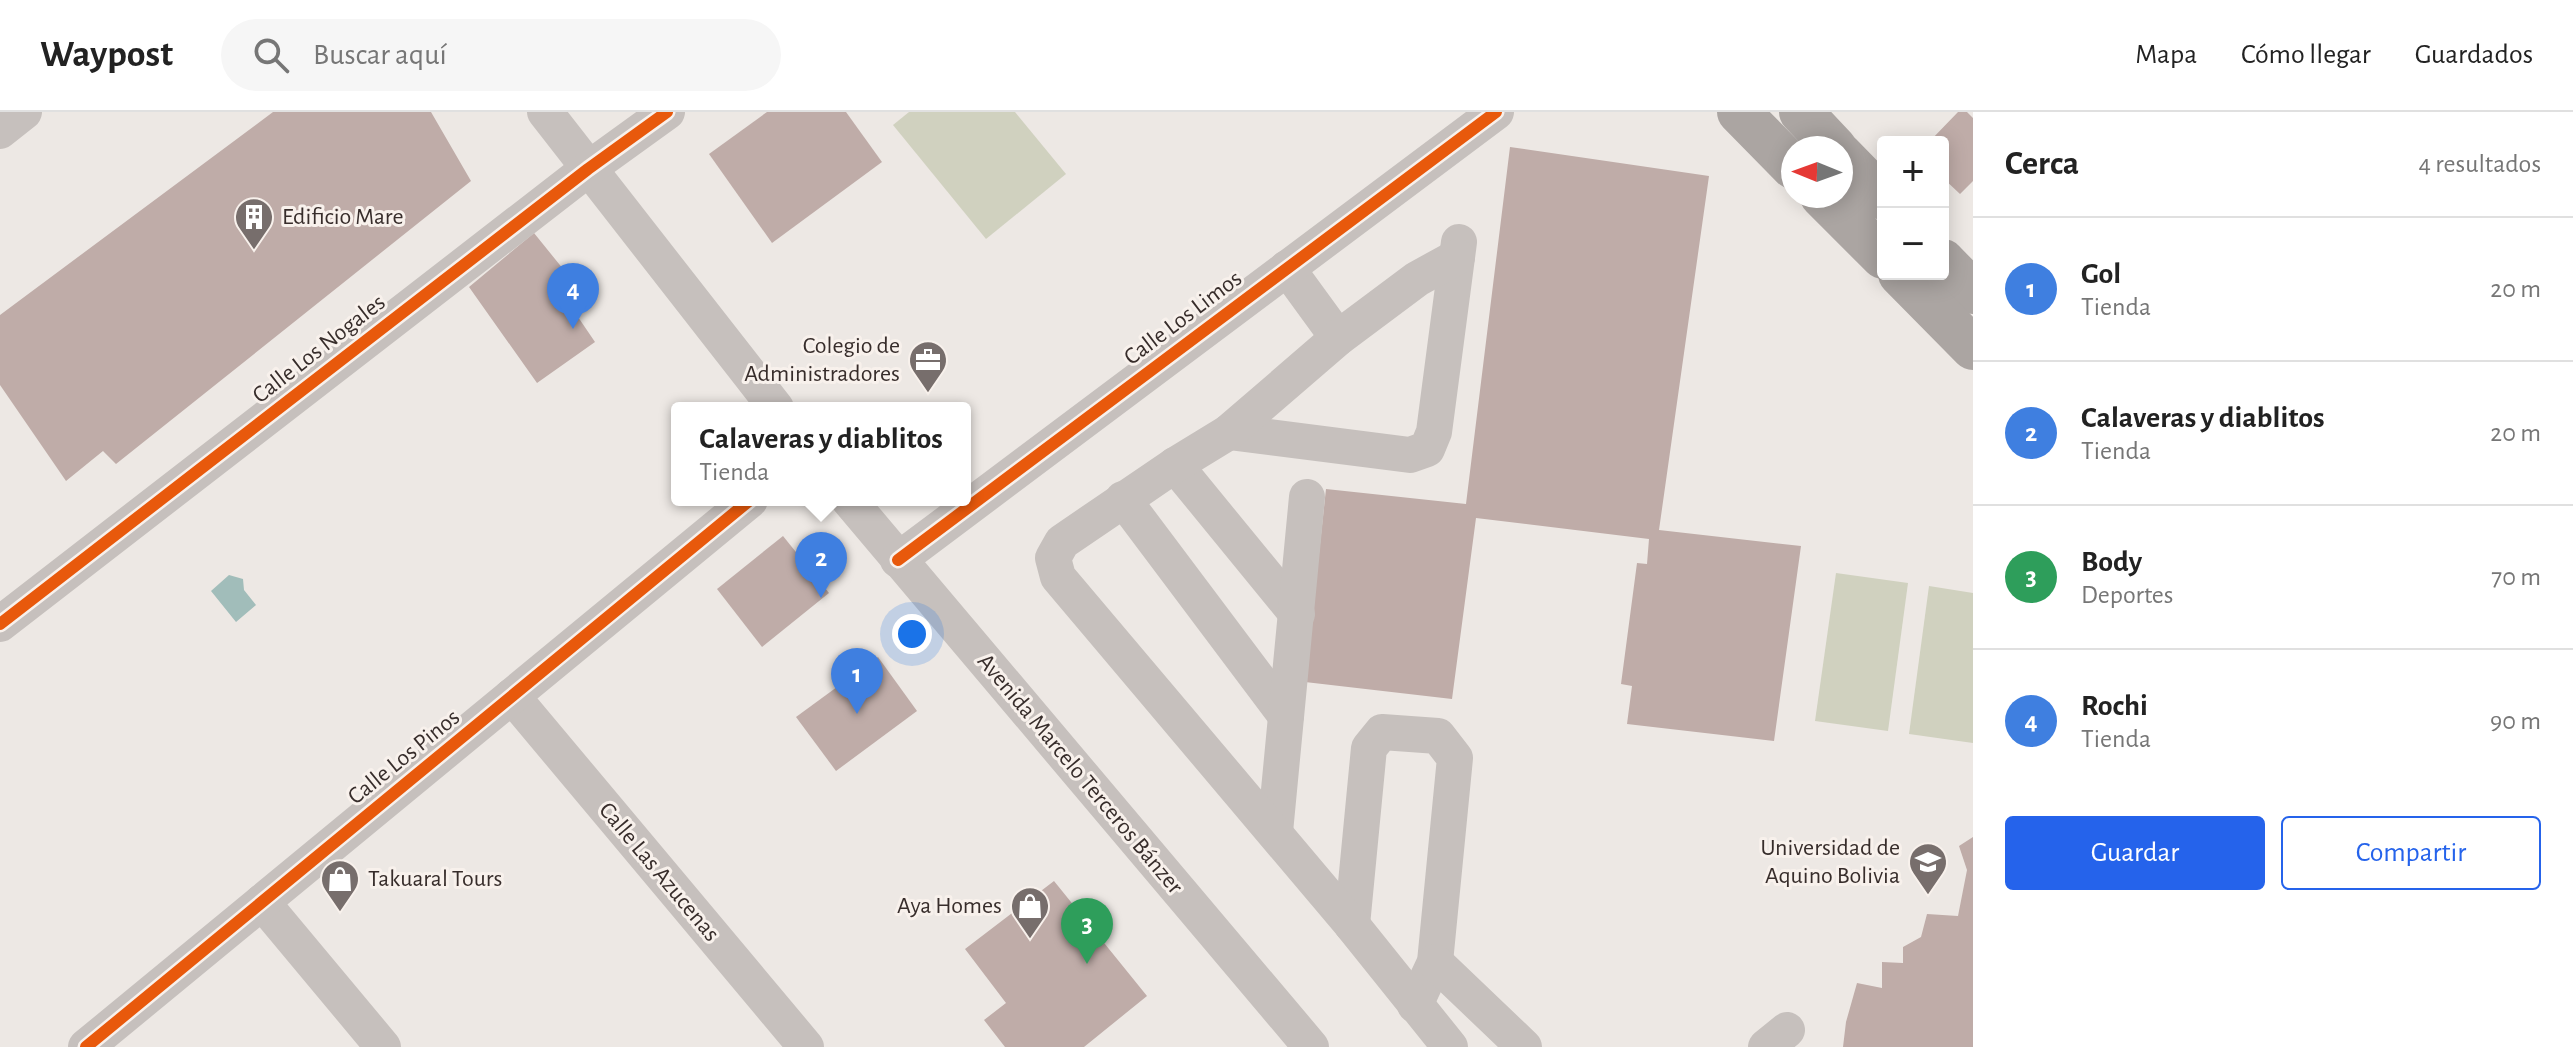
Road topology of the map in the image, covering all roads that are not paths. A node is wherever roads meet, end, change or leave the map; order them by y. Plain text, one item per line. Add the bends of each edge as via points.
1 (24, 112) edge
2 (545, 112) edge
3 (667, 112) edge
4 (1496, 112) edge
5 (1739, 112) edge
6 (1816, 130) edge
7 (0, 131) edge
8 (1781, 155) edge
9 (588, 169) junction
10 (1877, 192) edge
11 (1834, 208) edge
12 (1877, 251) edge
13 (1949, 267) edge
14 (1287, 268) junction
15 (1906, 280) edge
16 (1973, 292) edge
17 (1338, 338) junction
18 (1973, 348) edge
19 (771, 402) edge
20 (1229, 432) junction
21 (1175, 465) junction
22 (1307, 497) dead end
23 (1123, 499) junction
24 (971, 505) edge
25 (743, 506) edge
26 (854, 506) edge
27 (970, 506) edge
28 (898, 560) junction
29 (1297, 614) junction
30 (0, 624) edge
31 (512, 696) junction
32 (1286, 716) junction
33 (1275, 832) junction
34 (262, 902) junction
35 (1352, 925) junction
36 (1435, 962) junction
37 (1415, 1005) junction
38 (86, 1047) edge
39 (383, 1047) edge
40 (806, 1047) edge
41 (1311, 1047) edge
42 (1450, 1047) edge
43 (1524, 1047) edge

1 - 7 street
2 - 9 street
3 - 9 street, Calle Los Nogales
4 - 14 street, Calle Los Limos
5 - 8 main road
6 - 10 main road
9 - 19 street
9 - 30 street, Calle Los Nogales
11 - 12 main road
13 - 16 main road
14 - 17 street
14 - 24 street, Calle Los Limos
15 - 18 main road
17 - 20 street
17 - 20 street via 1458,250 1434,432 1427,449 1410,455
20 - 21 street
21 - 23 street
21 - 29 street
22 - 29 street
23 - 32 street
23 - 33 street via 1062,542 1053,558 1058,577
25 - 31 street, Calle Los Pinos
26 - 28 street, Avenida Marcelo Terceros Bánzer
27 - 28 street, Calle Los Limos
28 - 41 street, Avenida Marcelo Terceros Bánzer
29 - 32 street
31 - 34 street, Calle Los Pinos
31 - 40 street, Calle Las Azucenas
32 - 33 street
33 - 35 street
34 - 38 street, Calle Los Pinos
34 - 39 street
35 - 36 street via 1369,748 1382,732 1438,736 1455,758
35 - 37 street
36 - 37 street
36 - 43 street
37 - 42 street

